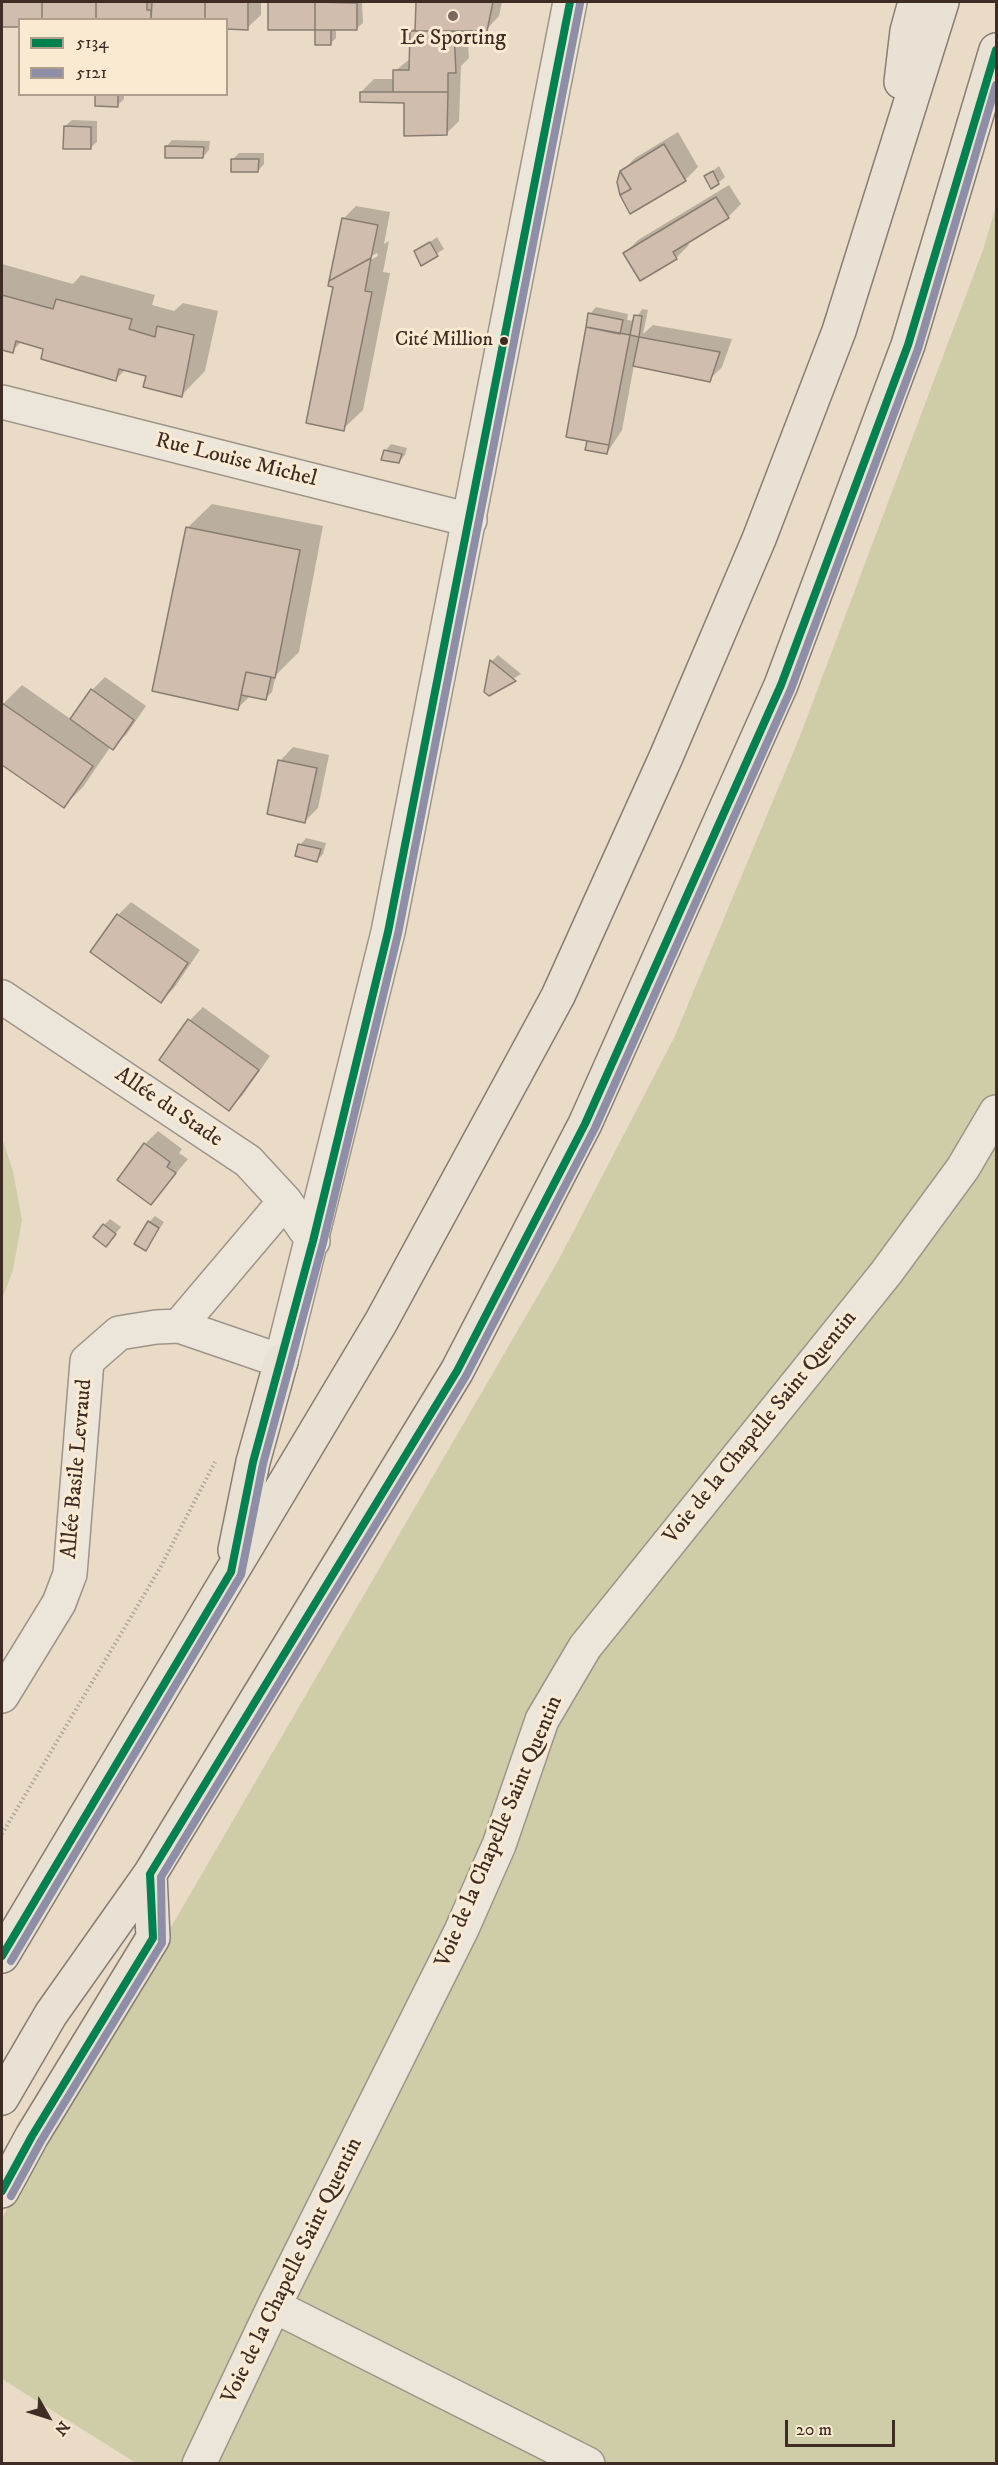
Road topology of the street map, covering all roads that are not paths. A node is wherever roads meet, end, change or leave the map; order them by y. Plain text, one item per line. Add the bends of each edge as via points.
1 (570, 2) edge
2 (915, 2) edge
3 (942, 2) edge
4 (996, 50) edge
5 (891, 167) junction
6 (2, 402) edge
7 (470, 520) junction
8 (2, 997) edge
9 (996, 1112) edge
10 (285, 1201) junction
11 (313, 1241) junction
12 (179, 1326) junction
13 (281, 1361) junction
14 (231, 1572) junction
15 (2, 1696) edge
16 (150, 1875) junction
17 (2, 1956) edge
18 (2, 2098) edge
19 (2, 2191) edge
20 (274, 2306) junction
21 (199, 2463) edge
22 (588, 2463) edge

1 - 7 street
2 - 5 main road via 907,31
3 - 5 main road
4 - 16 main road via 908,345 781,686 585,1124 457,1371
5 - 14 main road via 839,331 759,539 666,758 558,996 381,1322
6 - 7 street, Rue Louise Michel
7 - 11 street via 388,932
8 - 10 street, Allée du Stade via 248,1161
9 - 20 street, Voie de la Chapelle Saint Quentin via 963,1168 886,1273 585,1647 542,1720 499,1845 461,1931
10 - 11 street, Allée du Stade
10 - 12 street
11 - 13 street
12 - 13 street, Allée Basile Levraud
12 - 15 street, Allée Basile Levraud via 119,1333 87,1361 70,1574 59,1603
13 - 14 main road via 253,1462
14 - 17 main road
16 - 18 main road via 51,2014
16 - 19 main road via 153,1938
20 - 21 street, Voie de la Chapelle Saint Quentin
20 - 22 street

